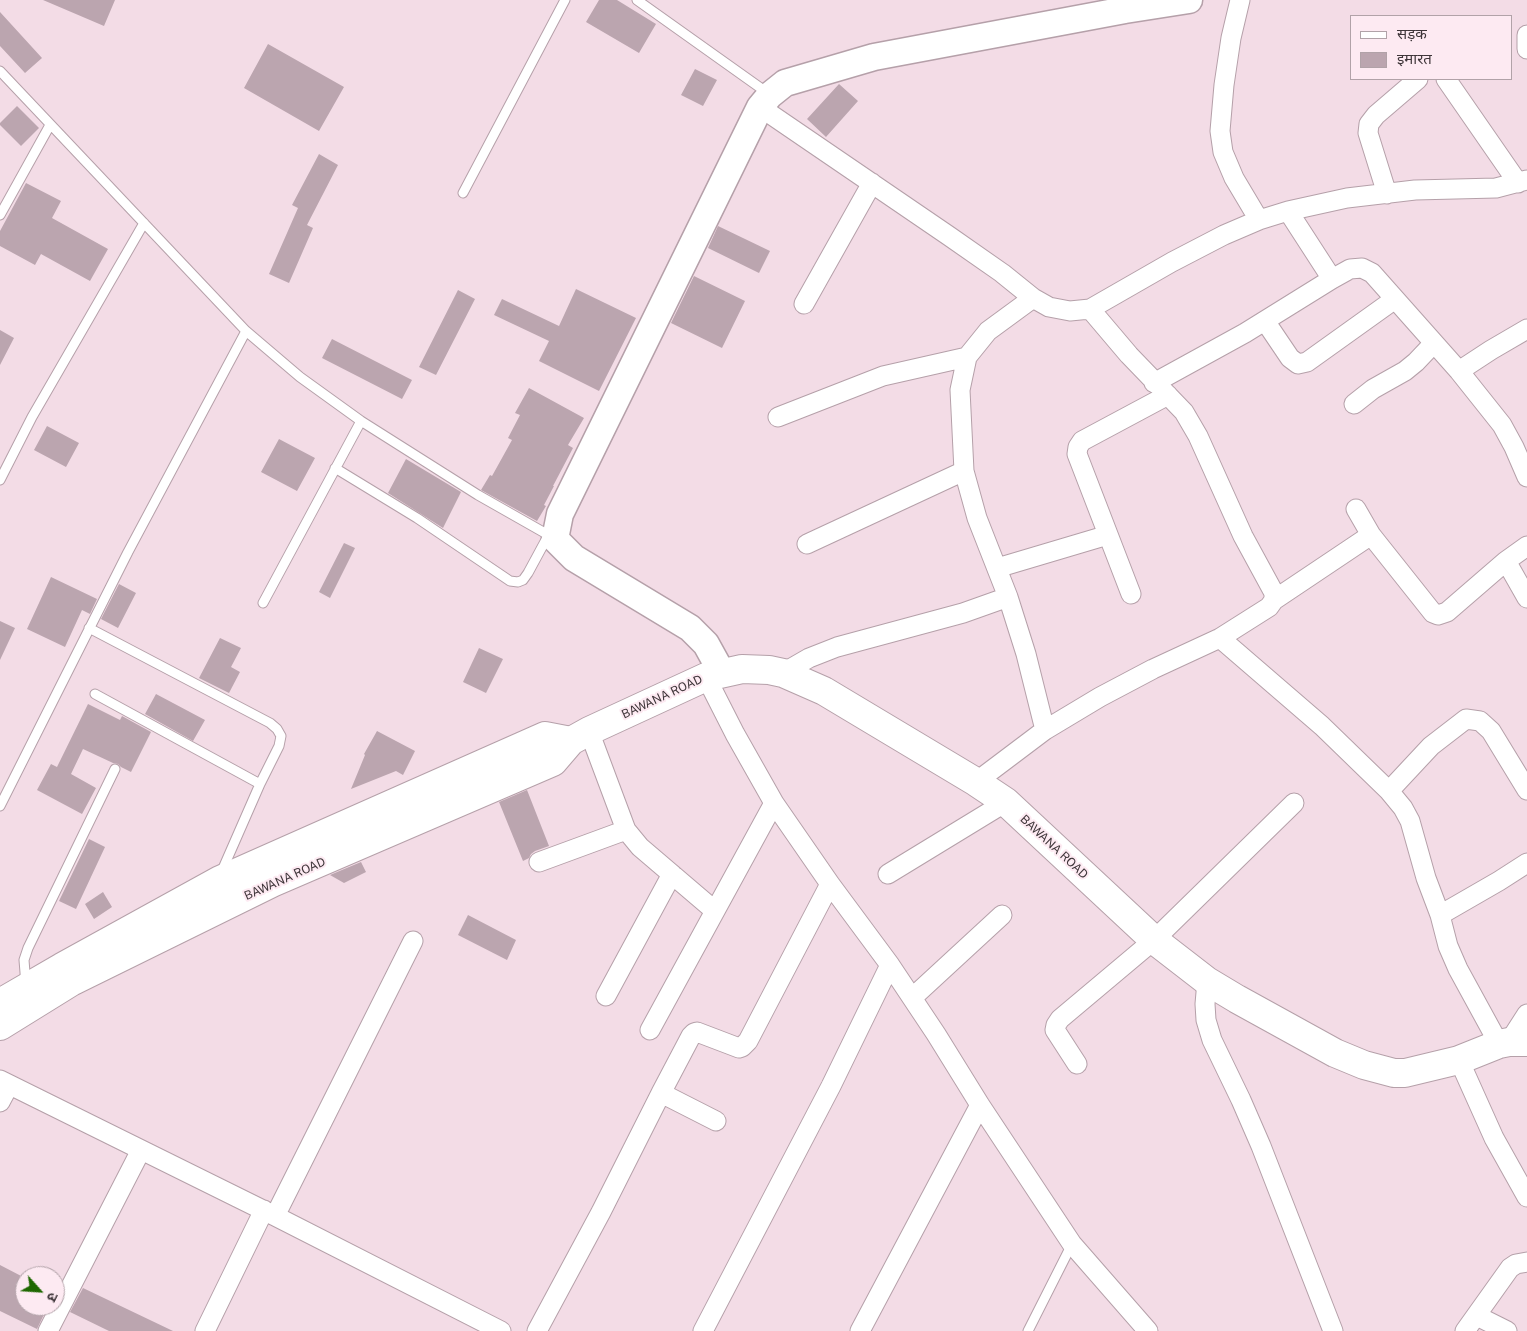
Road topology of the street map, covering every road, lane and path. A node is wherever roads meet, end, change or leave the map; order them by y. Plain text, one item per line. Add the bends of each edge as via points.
1 (565, 0) edge
2 (637, 0) edge
3 (1189, 0) edge
4 (1240, 0) edge
5 (1527, 35) edge
6 (1527, 49) edge
7 (0, 71) edge
8 (1417, 80) edge
9 (1447, 80) edge
10 (765, 101) junction
11 (50, 125) junction
12 (1522, 182) edge
13 (872, 184) junction
14 (462, 193) dead end
15 (1387, 194) junction
16 (1288, 211) junction
17 (0, 215) edge
18 (1259, 220) junction
19 (144, 223) junction
20 (1332, 279) junction
21 (1033, 298) junction
22 (1395, 299) junction
23 (804, 304) dead end
24 (1090, 309) junction
25 (1264, 321) junction
26 (1527, 329) edge
27 (246, 331) junction
28 (1434, 343) junction
29 (967, 357) junction
30 (1459, 371) junction
31 (1161, 389) junction
32 (1354, 404) dead end
33 (778, 417) dead end
34 (361, 421) junction
35 (336, 468) junction
36 (964, 471) junction
37 (1527, 477) edge
38 (0, 480) edge
39 (1356, 509) dead end
40 (1108, 535) junction
41 (1372, 535) junction
42 (552, 537) junction
43 (807, 544) dead end
44 (1527, 546) edge
45 (1506, 561) junction
46 (997, 568) junction
47 (1131, 594) dead end
48 (1008, 597) junction
49 (1527, 598) edge
50 (1274, 600) junction
51 (264, 603) dead end
52 (89, 628) junction
53 (1220, 638) junction
54 (783, 673) junction
55 (714, 675) junction
56 (95, 694) dead end
57 (1045, 730) junction
58 (580, 736) junction
59 (115, 769) dead end
60 (976, 782) junction
61 (260, 784) junction
62 (1527, 790) edge
63 (1389, 791) junction
64 (1006, 802) junction
65 (774, 803) junction
66 (1294, 804) dead end
67 (0, 806) edge
68 (626, 830) junction
69 (540, 862) dead end
70 (1527, 863) edge
71 (672, 874) junction
72 (888, 874) dead end
73 (830, 884) junction
74 (220, 893) junction
75 (715, 911) junction
76 (1002, 914) dead end
77 (1440, 915) junction
78 (1154, 940) junction
79 (413, 942) dead end
80 (890, 965) junction
81 (1207, 981) junction
82 (26, 988) junction
83 (606, 996) dead end
84 (912, 998) junction
85 (0, 1003) edge
86 (1527, 1014) edge
87 (0, 1026) edge
88 (650, 1030) dead end
89 (1511, 1043) edge
90 (1459, 1060) junction
91 (1078, 1064) dead end
92 (4, 1083) edge
93 (661, 1093) junction
94 (0, 1102) edge
95 (980, 1105) junction
96 (716, 1121) dead end
97 (140, 1150) junction
98 (1527, 1197) edge
99 (270, 1213) junction
100 (1072, 1244) junction
101 (1527, 1262) edge
102 (1477, 1316) junction
103 (1325, 1328) edge
104 (48, 1331) edge
105 (205, 1331) edge
106 (501, 1331) edge
107 (537, 1331) edge
108 (703, 1331) edge
109 (860, 1331) edge
110 (1028, 1331) edge
111 (1148, 1331) edge
112 (1465, 1331) edge
113 (1507, 1331) edge

1 - 14 lane
2 - 10 lane
3 - 10 street via 874,58 785,83
4 - 18 street via 1224,85 1220,131 1223,152 1234,178
5 - 6 street
7 - 11 lane
8 - 15 street via 1370,124 1368,133
9 - 12 street
10 - 13 street
10 - 42 street via 560,514
11 - 17 lane
11 - 19 lane
12 - 15 street via 1496,188
13 - 21 street
13 - 23 street
15 - 16 street via 1348,198
16 - 18 street
16 - 20 street
18 - 24 street via 1172,262
19 - 27 lane
19 - 38 lane via 32,417
20 - 22 street via 1350,269 1362,268 1372,273
20 - 25 street
21 - 24 street via 1049,307 1070,311
21 - 29 street via 988,330
22 - 25 street via 1306,362 1298,364 1290,358
22 - 28 street
24 - 31 street
25 - 31 street
26 - 30 street
27 - 34 lane via 300,377
27 - 52 lane
28 - 30 street
28 - 32 street via 1405,371
29 - 33 street via 883,376
29 - 36 street via 960,390
30 - 37 street via 1502,425
31 - 40 street via 1082,441 1078,447 1077,454
31 - 50 street via 1184,412 1198,436 1242,536 1274,593
34 - 35 lane
34 - 42 lane via 478,495
35 - 42 lane via 510,581 523,580
35 - 51 lane
36 - 43 street
36 - 46 street via 977,518
39 - 41 street
40 - 46 street
40 - 47 street
41 - 45 street via 1433,613 1438,615 1447,612
41 - 50 street
42 - 55 street via 574,558 690,628 706,644
44 - 45 street
45 - 49 street
46 - 48 street
48 - 54 street via 963,613 837,647
48 - 57 street
50 - 53 street via 1269,607
52 - 61 lane via 277,729 281,736 279,746
52 - 67 lane
53 - 57 street via 1153,669
53 - 63 street via 1322,726
54 - 55 main road, BAWANA ROAD via 742,669
54 - 60 main road, BAWANA ROAD via 824,692
55 - 58 main road, BAWANA ROAD
55 - 65 street via 735,734
56 - 61 lane
57 - 60 street
58 - 68 street
58 - 74 main road, BAWANA ROAD via 545,736 350,836
59 - 82 lane via 28,948 24,960
60 - 64 main road, BAWANA ROAD
61 - 74 lane via 223,866
62 - 63 street via 1491,731 1480,720 1466,719 1431,746
63 - 77 street via 1410,821
64 - 72 street
64 - 78 main road, BAWANA ROAD
65 - 73 street
65 - 75 street
66 - 78 street
68 - 69 street
68 - 71 street via 640,847
70 - 77 street
71 - 75 street
71 - 83 street
73 - 80 street
73 - 93 street via 748,1041 739,1048 697,1032 691,1036
74 - 82 main road, BAWANA ROAD
74 - 87 main road, BAWANA ROAD
75 - 88 street
76 - 84 street
77 - 89 street via 1458,969
78 - 81 main road, BAWANA ROAD
78 - 91 street via 1056,1025 1058,1036
79 - 99 street
80 - 84 street
80 - 108 street via 831,1086
81 - 90 main road, BAWANA ROAD via 1335,1053 1364,1064 1405,1073
81 - 103 street via 1206,1020 1212,1040 1261,1146
82 - 85 main road, BAWANA ROAD
84 - 95 street
86 - 89 street
89 - 90 main road, BAWANA ROAD
90 - 98 street via 1494,1138
92 - 94 street
92 - 97 street
93 - 96 street
93 - 107 street
95 - 100 street
95 - 109 street
97 - 99 street
97 - 104 street
99 - 105 street
99 - 106 street
100 - 110 lane
100 - 111 street
101 - 102 street via 1510,1268
102 - 112 street
102 - 113 street

